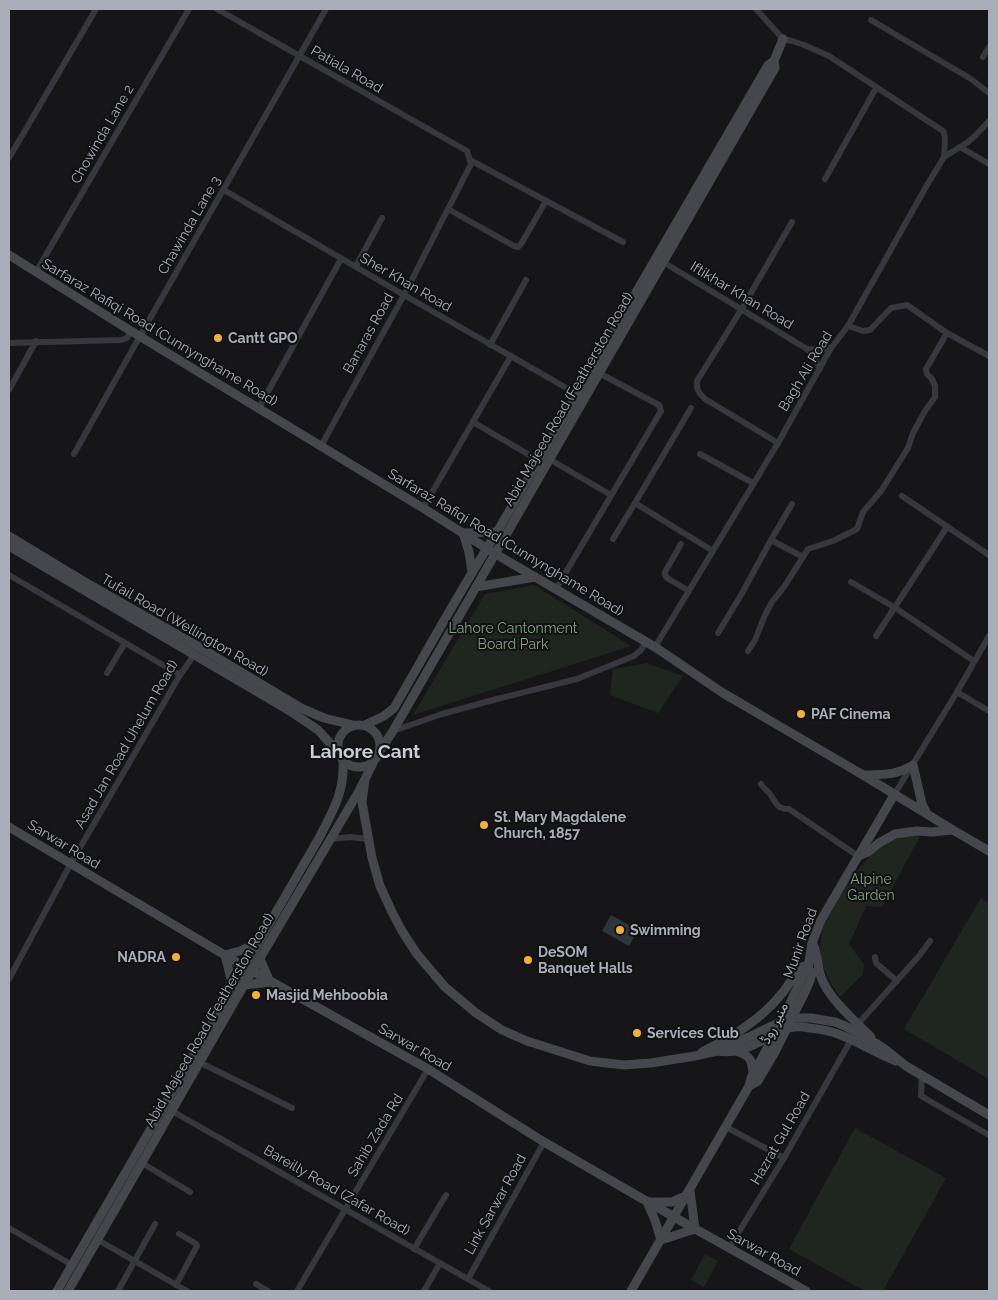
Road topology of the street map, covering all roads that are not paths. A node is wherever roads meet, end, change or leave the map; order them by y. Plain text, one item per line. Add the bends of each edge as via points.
1 (96, 9) edge
2 (190, 9) edge
3 (217, 9) edge
4 (326, 9) edge
5 (756, 9) edge
6 (871, 20) dead end
7 (782, 39) junction
8 (989, 47) edge
9 (299, 56) junction
10 (983, 57) dead end
11 (774, 61) junction
12 (876, 88) junction
13 (989, 93) edge
14 (989, 121) edge
15 (960, 148) junction
16 (944, 157) junction
17 (9, 158) edge
18 (470, 160) junction
19 (989, 164) edge
20 (825, 179) dead end
21 (224, 190) junction
22 (546, 201) junction
23 (448, 209) junction
24 (382, 218) dead end
25 (792, 222) dead end
26 (623, 242) dead end
27 (9, 255) edge
28 (341, 259) junction
29 (663, 262) junction
30 (356, 266) junction
31 (36, 272) junction
32 (526, 280) dead end
33 (404, 295) junction
34 (741, 310) junction
35 (848, 326) junction
36 (136, 333) junction
37 (947, 333) junction
38 (36, 341) junction
39 (9, 342) edge
40 (490, 345) junction
41 (831, 348) junction
42 (807, 349) junction
43 (510, 356) junction
44 (989, 356) edge
45 (820, 369) junction
46 (599, 373) junction
47 (9, 390) edge
48 (578, 394) junction
49 (259, 408) junction
50 (691, 408) dead end
51 (573, 410) junction
52 (473, 422) junction
53 (778, 443) junction
54 (321, 446) junction
55 (74, 454) dead end
56 (700, 454) dead end
57 (549, 459) junction
58 (538, 460) junction
59 (753, 483) junction
60 (611, 495) junction
61 (902, 496) dead end
62 (635, 502) junction
63 (792, 504) dead end
64 (423, 508) junction
65 (947, 526) junction
66 (498, 532) junction
67 (462, 533) junction
68 (9, 536) edge
69 (613, 539) dead end
70 (771, 540) junction
71 (681, 544) dead end
72 (11, 547) edge
73 (713, 550) junction
74 (490, 551) junction
75 (989, 555) edge
76 (9, 558) edge
77 (803, 558) junction
78 (472, 572) junction
79 (9, 575) edge
80 (535, 577) junction
81 (851, 582) dead end
82 (476, 587) junction
83 (556, 589) junction
84 (689, 590) junction
85 (894, 607) junction
86 (718, 633) dead end
87 (876, 636) dead end
88 (989, 636) edge
89 (646, 642) junction
90 (124, 643) junction
91 (655, 647) junction
92 (748, 651) dead end
93 (194, 655) junction
94 (974, 661) junction
95 (107, 673) dead end
96 (180, 675) junction
97 (957, 692) junction
98 (989, 711) edge
99 (353, 725) junction
100 (365, 725) junction
101 (393, 731) junction
102 (381, 749) junction
103 (341, 756) junction
104 (373, 763) junction
105 (913, 765) junction
106 (863, 775) junction
107 (365, 780) junction
108 (760, 784) dead end
109 (894, 795) junction
110 (927, 814) junction
111 (9, 827) edge
112 (953, 830) junction
113 (330, 839) junction
114 (368, 840) junction
115 (989, 851) edge
116 (858, 856) junction
117 (70, 864) junction
118 (260, 942) junction
119 (930, 942) dead end
120 (812, 943) junction
121 (225, 955) junction
122 (875, 957) dead end
123 (260, 959) junction
124 (808, 966) junction
125 (249, 970) junction
126 (9, 979) edge
127 (897, 981) junction
128 (270, 982) junction
129 (244, 985) junction
130 (233, 987) junction
131 (792, 1018) junction
132 (785, 1025) junction
133 (857, 1025) junction
134 (776, 1033) junction
135 (851, 1040) junction
136 (877, 1044) junction
137 (717, 1051) junction
138 (735, 1051) junction
139 (695, 1056) junction
140 (199, 1062) junction
141 (901, 1062) junction
142 (428, 1069) junction
143 (753, 1075) junction
144 (922, 1075) junction
145 (749, 1086) junction
146 (292, 1108) dead end
147 (172, 1111) junction
148 (989, 1115) edge
149 (726, 1126) junction
150 (989, 1135) edge
151 (544, 1142) junction
152 (784, 1158) junction
153 (142, 1164) junction
154 (190, 1192) dead end
155 (688, 1193) junction
156 (446, 1195) dead end
157 (647, 1202) junction
158 (346, 1210) junction
159 (674, 1217) junction
160 (155, 1224) dead end
161 (9, 1228) edge
162 (695, 1229) junction
163 (178, 1234) dead end
164 (98, 1240) junction
165 (661, 1240) junction
166 (729, 1248) junction
167 (414, 1249) junction
168 (135, 1261) junction
169 (440, 1263) junction
170 (72, 1265) junction
171 (468, 1279) junction
172 (256, 1284) dead end
173 (176, 1285) junction
174 (56, 1291) edge
175 (68, 1291) edge
176 (118, 1291) edge
177 (187, 1291) edge
178 (268, 1291) edge
179 (297, 1291) edge
180 (424, 1291) edge
181 (490, 1291) edge
182 (631, 1291) edge
183 (806, 1291) edge

1 - 17 street
2 - 31 street, Chowinda Lane 2
3 - 9 street, Patiala Road
4 - 9 street, Chawinda Lane 3
5 - 7 street
6 - 13 street via 971,78
7 - 11 street, Abid Majeed Road (Featherston Road)
7 - 12 street via 822,53
8 - 10 street
9 - 18 street, Patiala Road via 466,150
9 - 21 street, Chawinda Lane 3
11 - 29 street, Abid Majeed Road (Featherston Road) via 775,68
11 - 48 street, Abid Majeed Road (Featherston Road) via 768,64
12 - 16 street via 943,131 946,138
12 - 20 street
14 - 15 street, Bagh Ali Road
15 - 16 street, Bagh Ali Road
15 - 19 street
16 - 35 street, Bagh Ali Road
18 - 22 street
18 - 23 street, Banaras Road via 471,164
21 - 28 street, Sher Khan Road
21 - 36 street, Chawinda Lane 3
22 - 23 street via 518,247
22 - 26 street
23 - 33 street, Banaras Road
24 - 30 street
25 - 34 street
27 - 31 street, Sarfaraz Rafiqi Road (Cunnynghame Road)
28 - 30 street, Sher Khan Road
28 - 49 street
29 - 34 street, Iftikhar Khan Road
29 - 46 street, Abid Majeed Road (Featherston Road)
30 - 33 street, Sher Khan Road
31 - 36 street, Sarfaraz Rafiqi Road (Cunnynghame Road)
32 - 40 street
33 - 40 street, Sher Khan Road
33 - 54 street, Banaras Road
34 - 42 street, Iftikhar Khan Road
34 - 53 street via 696,388 705,399
35 - 37 street via 863,332 870,330 891,308 908,305
35 - 41 street, Bagh Ali Road
36 - 38 street via 121,340
36 - 49 street, Sarfaraz Rafiqi Road (Cunnynghame Road)
36 - 55 street, Chawinda Lane 3
37 - 44 street
37 - 77 street via 926,369 935,386 935,397 908,448 881,491 863,512 857,529 808,549
38 - 39 street
38 - 47 street
40 - 43 street, Sher Khan Road
41 - 42 street
41 - 45 street, Bagh Ali Road
42 - 45 street, Iftikhar Khan Road
43 - 48 street, Sher Khan Road
43 - 52 street
45 - 53 street, Bagh Ali Road
46 - 51 street, Abid Majeed Road (Featherston Road)
46 - 60 street via 659,405 661,411
48 - 51 street, Abid Majeed Road (Featherston Road)
49 - 54 street, Sarfaraz Rafiqi Road (Cunnynghame Road)
50 - 62 street
51 - 57 street, Abid Majeed Road (Featherston Road)
51 - 58 street, Abid Majeed Road (Featherston Road)
52 - 58 street
52 - 64 street
53 - 59 street, Bagh Ali Road
54 - 64 street, Sarfaraz Rafiqi Road (Cunnynghame Road)
56 - 59 street
57 - 60 street
57 - 74 street, Abid Majeed Road (Featherston Road)
58 - 66 street, Abid Majeed Road (Featherston Road)
59 - 73 street, Bagh Ali Road
60 - 83 street
61 - 65 street
62 - 69 street
62 - 73 street
63 - 70 street
64 - 67 street, Sarfaraz Rafiqi Road (Cunnynghame Road)
65 - 75 street
65 - 85 street
66 - 67 street
66 - 74 street, Abid Majeed Road (Featherston Road)
67 - 74 street, Sarfaraz Rafiqi Road (Cunnynghame Road)
67 - 78 street
68 - 99 street, Tufail Road (Wellington Road) via 303,709
70 - 77 street
70 - 86 street
71 - 84 street via 664,575
72 - 76 street
72 - 93 street, Tufail Road (Wellington Road)
73 - 84 street, Bagh Ali Road
74 - 78 street, Abid Majeed Road (Featherston Road)
74 - 80 street, Sarfaraz Rafiqi Road (Cunnynghame Road)
74 - 82 street, Abid Majeed Road (Featherston Road)
77 - 92 street via 768,610
78 - 100 street, Abid Majeed Road (Featherston Road) via 394,708
79 - 90 street
80 - 82 street
80 - 83 street, Sarfaraz Rafiqi Road (Cunnynghame Road)
81 - 85 street
82 - 101 street, Abid Majeed Road (Featherston Road)
83 - 89 street, Sarfaraz Rafiqi Road (Cunnynghame Road)
84 - 91 street, Bagh Ali Road
85 - 87 street
85 - 94 street
88 - 94 street, Munir Road
89 - 91 street, Sarfaraz Rafiqi Road (Cunnynghame Road)
89 - 101 street via 634,656 577,679 497,698
90 - 95 street
90 - 96 street
91 - 106 street, Sarfaraz Rafiqi Road (Cunnynghame Road) via 723,693
93 - 96 street, Asad Jan Road (Jhelum Road)
93 - 103 street, Tufail Road (Wellington Road) via 305,721 322,734
94 - 97 street, Munir Road
96 - 117 street, Asad Jan Road (Jhelum Road)
97 - 98 street
97 - 105 street, Munir Road
99 - 100 street
99 - 103 street via 339,739
100 - 102 street via 378,734
101 - 102 street, Abid Majeed Road (Featherston Road)
102 - 104 street
103 - 104 street via 357,768
103 - 118 street, Abid Majeed Road (Featherston Road) via 342,788 335,807
104 - 107 street, Abid Majeed Road (Featherston Road)
105 - 106 street via 892,774
105 - 109 street, Munir Road
105 - 110 street
106 - 109 street, Sarfaraz Rafiqi Road (Cunnynghame Road)
107 - 113 street, Abid Majeed Road (Featherston Road)
107 - 114 street via 362,802
108 - 116 street via 781,808 789,809
109 - 110 street, Sarfaraz Rafiqi Road (Cunnynghame Road)
109 - 116 street, Munir Road
110 - 112 street, Sarfaraz Rafiqi Road (Cunnynghame Road)
111 - 117 street, Sarwar Road
112 - 115 street, Sarfaraz Rafiqi Road (Cunnynghame Road)
112 - 116 street via 895,834
113 - 114 street via 350,837
113 - 123 street, Abid Majeed Road (Featherston Road)
114 - 139 street via 380,886 402,931 434,975 476,1013 527,1041 590,1062 624,1065
116 - 120 street, Munir Road via 821,920
117 - 121 street, Sarwar Road
117 - 126 street, Asad Jan Road (Jhelum Road)
118 - 121 street
118 - 125 street, Abid Majeed Road (Featherston Road)
119 - 127 street
120 - 124 street, Munir Road
120 - 133 street via 822,978 836,1001
121 - 125 street, Sarwar Road
121 - 130 street
122 - 127 street via 876,962
123 - 125 street, Abid Majeed Road (Featherston Road)
123 - 128 street
124 - 131 street, منیر روڈ via 812,973 810,981
124 - 132 street, Munir Road
124 - 139 street via 798,968 784,992 733,1036
125 - 128 street, Sarwar Road
125 - 129 street, Abid Majeed Road (Featherston Road)
125 - 130 street, Abid Majeed Road (Featherston Road)
127 - 133 street
128 - 129 street
128 - 142 street, Sarwar Road
129 - 140 street, Abid Majeed Road (Featherston Road)
130 - 170 street, Abid Majeed Road (Featherston Road)
131 - 132 street
131 - 136 street via 840,1024
132 - 134 street, Munir Road
132 - 135 street via 829,1031
132 - 137 street
132 - 145 street, منیر روڈ via 758,1081
133 - 136 street
134 - 138 street
134 - 143 street, Munir Road
135 - 141 street
135 - 152 street, Hazrat Gul Road
136 - 141 street
137 - 138 street
137 - 139 street
138 - 143 street via 744,1053 752,1061
140 - 146 street
140 - 147 street, Abid Majeed Road (Featherston Road)
141 - 144 street
142 - 151 street, Sarwar Road
142 - 158 street, Sahib Zada Rd
143 - 145 street, Munir Road
144 - 148 street
144 - 150 street via 921,1096
145 - 149 street, Munir Road
147 - 153 street, Abid Majeed Road (Featherston Road)
147 - 158 street, Bareilly Road (Zafar Road)
149 - 152 street
149 - 155 street, Munir Road
151 - 157 street, Sarwar Road
151 - 171 street, Link Sarwar Road
152 - 166 street, Hazrat Gul Road
153 - 154 street
153 - 164 street, Abid Majeed Road (Featherston Road)
155 - 157 street via 672,1202
155 - 159 street, Munir Road
155 - 162 street
156 - 167 street
157 - 159 street, Sarwar Road
157 - 165 street
158 - 167 street, Bareilly Road (Zafar Road)
158 - 179 street, Sahib Zada Rd
159 - 162 street, Sarwar Road
159 - 165 street, Munir Road
160 - 168 street
161 - 170 street
162 - 165 street
162 - 166 street, Sarwar Road
163 - 173 street via 198,1246
164 - 168 street
164 - 175 street, Abid Majeed Road (Featherston Road)
165 - 182 street, Munir Road
166 - 183 street, Sarwar Road
167 - 169 street, Bareilly Road (Zafar Road)
168 - 173 street
168 - 176 street
169 - 171 street, Bareilly Road (Zafar Road)
169 - 180 street
170 - 174 street, Abid Majeed Road (Featherston Road)
171 - 181 street, Bareilly Road (Zafar Road)
172 - 178 street
173 - 177 street

